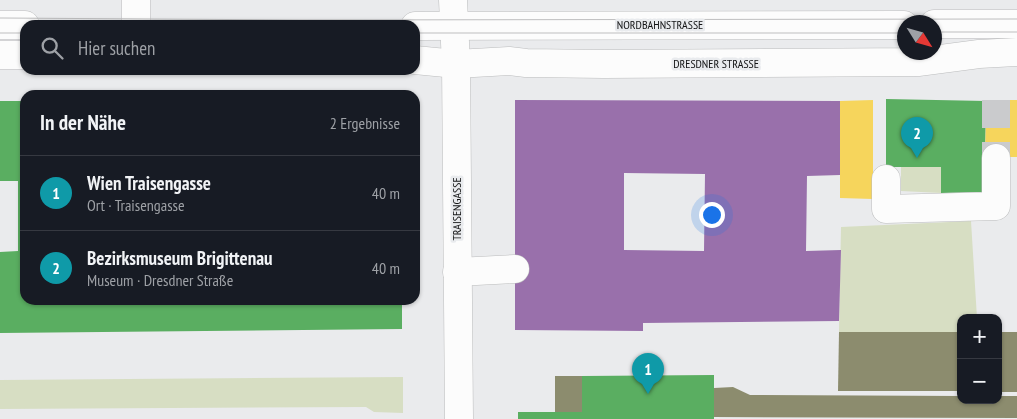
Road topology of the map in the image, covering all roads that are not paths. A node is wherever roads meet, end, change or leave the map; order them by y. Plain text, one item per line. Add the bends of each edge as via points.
1 (136, 0) edge
2 (454, 13) edge
3 (1006, 16) edge
4 (136, 20) edge
5 (942, 23) edge
6 (420, 24) edge
7 (0, 25) edge
8 (20, 25) edge
9 (897, 25) edge
10 (1008, 52) edge
11 (0, 55) edge
12 (20, 55) edge
13 (420, 60) edge
14 (456, 64) junction
15 (996, 158) tunnel mouth
16 (886, 179) dead end
17 (515, 269) dead end
18 (457, 272) junction
19 (459, 419) edge

1 - 4 main road
2 - 6 main road, NORDBAHNSTRASSE
2 - 9 main road, NORDBAHNSTRASSE
2 - 14 main road, TRAISENGASSE
3 - 5 main road
3 - 10 main road
7 - 8 main road
10 - 14 main road, DRESDNER STRASSE via 918,62 604,64 509,61
11 - 12 main road
13 - 14 main road, DRESDNER STRASSE
14 - 18 main road, TRAISENGASSE
15 - 16 main road via 996,206 886,210
17 - 18 main road
18 - 19 main road, TRAISENGASSE

